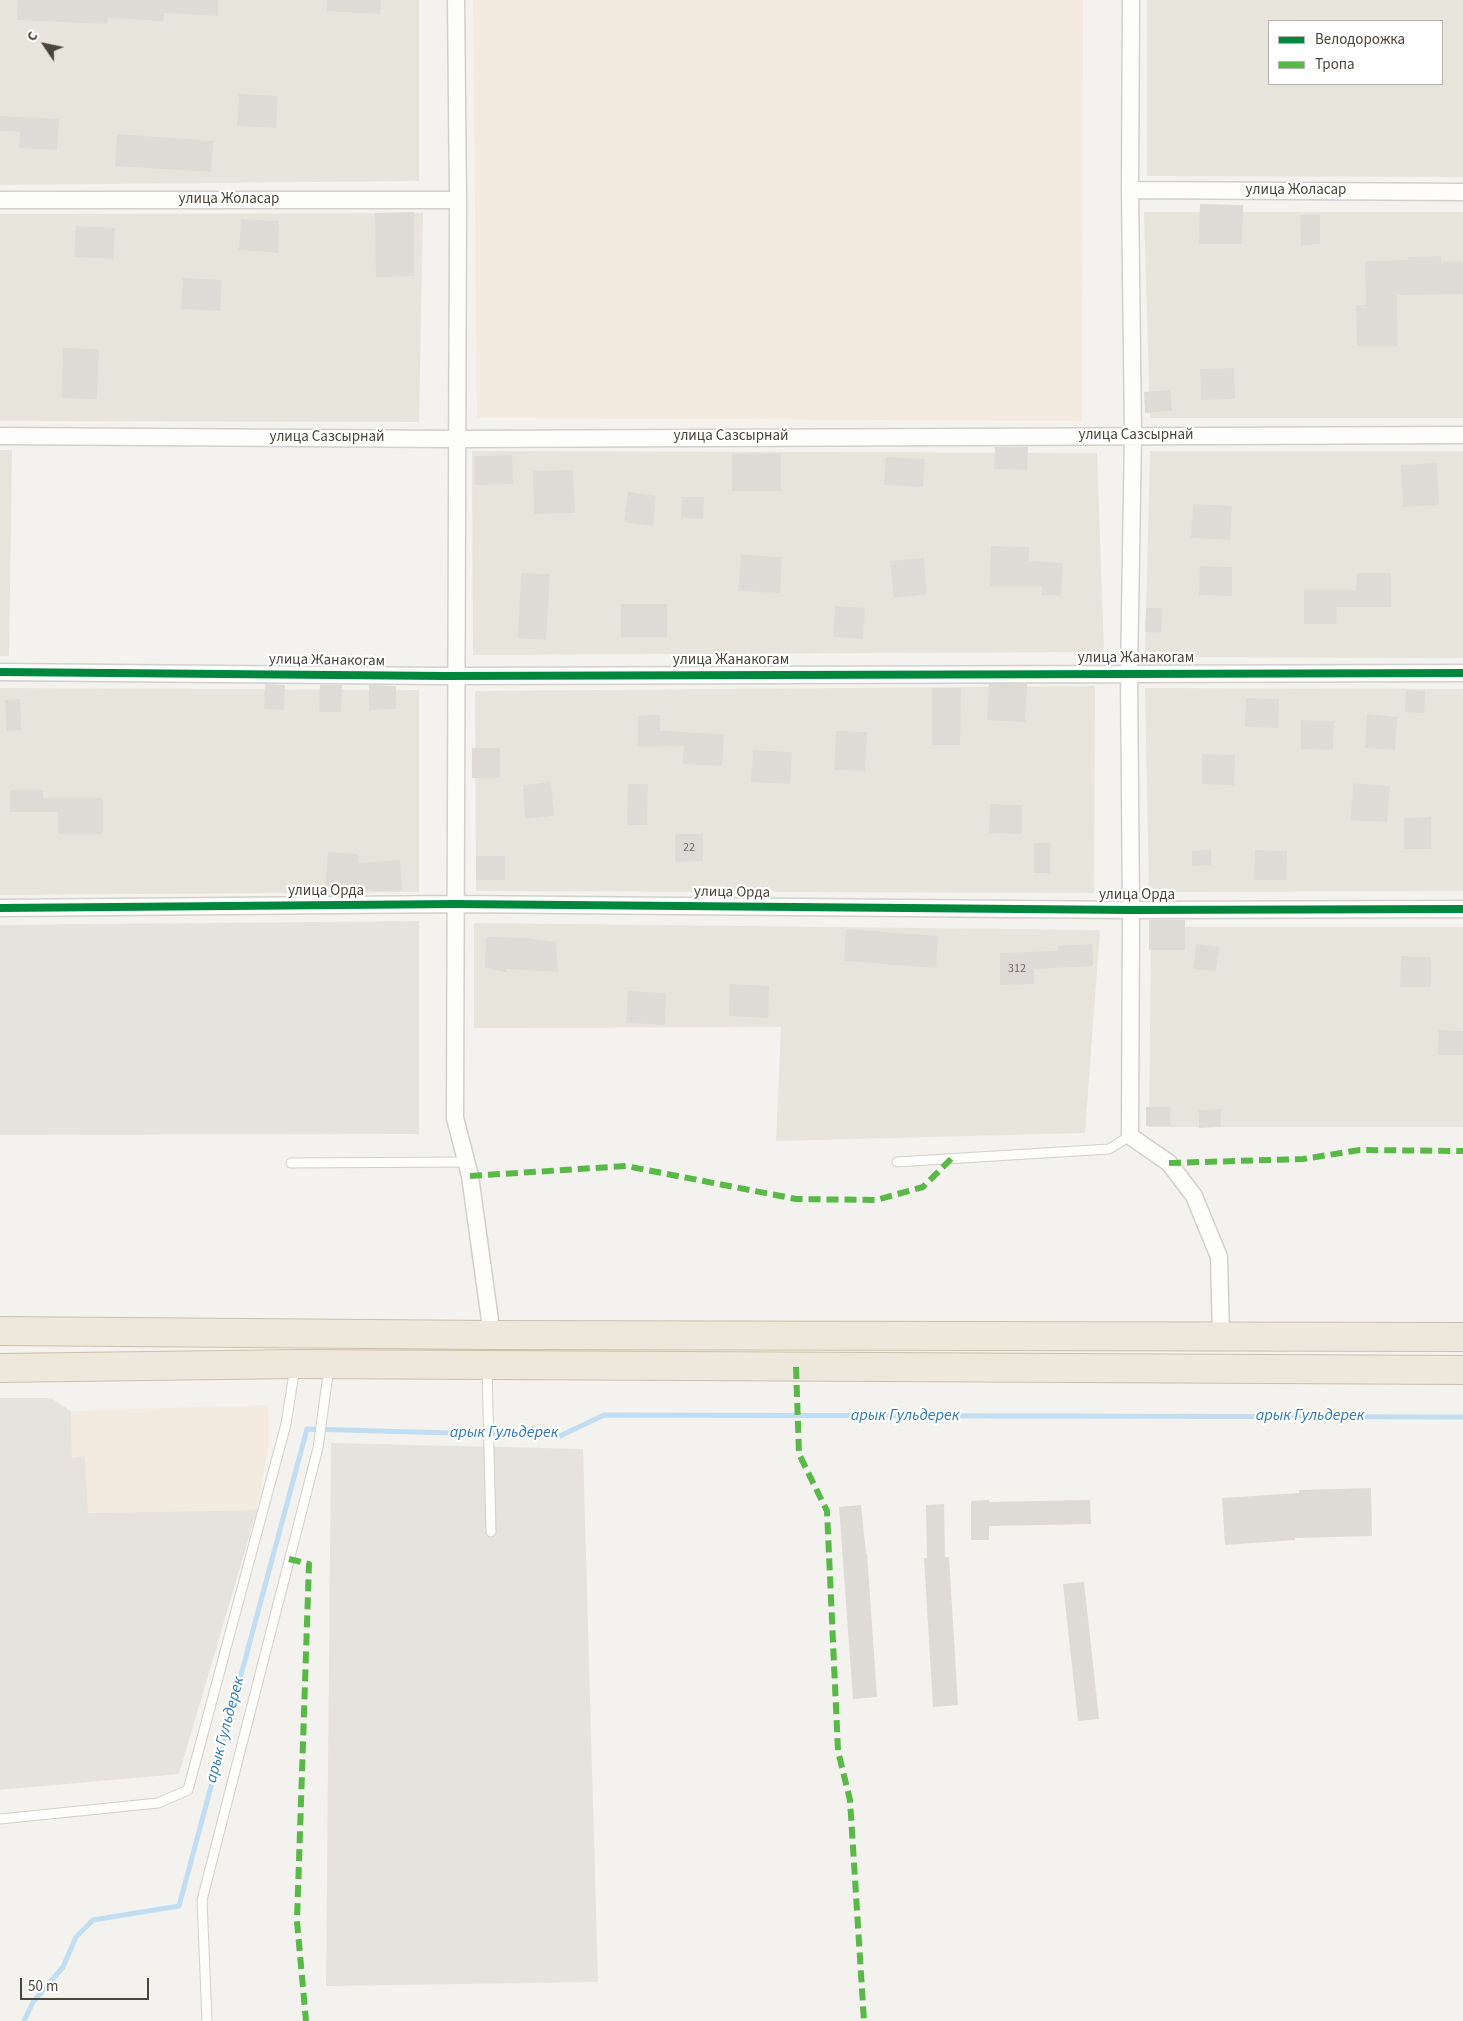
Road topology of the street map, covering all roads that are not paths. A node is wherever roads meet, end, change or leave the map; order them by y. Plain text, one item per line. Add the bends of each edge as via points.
1 (456, 0) edge
2 (1131, 0) edge
3 (1130, 190) junction
4 (1463, 192) edge
5 (0, 200) edge
6 (458, 200) junction
7 (1463, 434) edge
8 (0, 436) edge
9 (1133, 436) junction
10 (457, 438) junction
11 (0, 672) edge
12 (1129, 673) junction
13 (1463, 673) edge
14 (456, 676) junction
15 (456, 904) junction
16 (0, 908) edge
17 (1463, 909) edge
18 (1131, 910) junction
19 (1130, 1136) junction
20 (466, 1162) junction
21 (897, 1162) dead end
22 (292, 1163) dead end
23 (0, 1331) edge
24 (492, 1334) junction
25 (1221, 1337) junction
26 (1255, 1337) junction
27 (1463, 1337) edge
28 (296, 1364) junction
29 (329, 1364) junction
30 (487, 1365) junction
31 (0, 1368) edge
32 (1255, 1370) junction
33 (1463, 1370) edge
34 (491, 1532) dead end
35 (0, 1819) edge
36 (208, 2021) edge

1 - 6 street
2 - 3 street
3 - 4 street, улица Жоласар
3 - 9 street
5 - 6 street, улица Жоласар
6 - 10 street
7 - 9 street, улица Сазсырнай
8 - 10 street, улица Сазсырнай
9 - 10 street, улица Сазсырнай
9 - 12 street
10 - 14 street
11 - 14 street, улица Жанакогам
12 - 13 street, улица Жанакогам
12 - 14 street, улица Жанакогам
12 - 18 street
14 - 15 street
15 - 16 street, улица Орда
15 - 18 street, улица Орда
15 - 20 street via 455,1118
17 - 18 street, улица Орда
18 - 19 street
19 - 21 lane via 1109,1149
19 - 25 street via 1170,1163 1194,1196 1219,1257
20 - 22 lane
20 - 24 street
23 - 24 highway
24 - 25 highway
25 - 26 highway
26 - 27 highway
26 - 32 highway
28 - 29 highway
28 - 31 highway
28 - 35 lane via 286,1424 188,1790 158,1803
29 - 30 highway
29 - 36 lane via 318,1448 202,1900
30 - 32 highway
30 - 34 lane
32 - 33 highway

